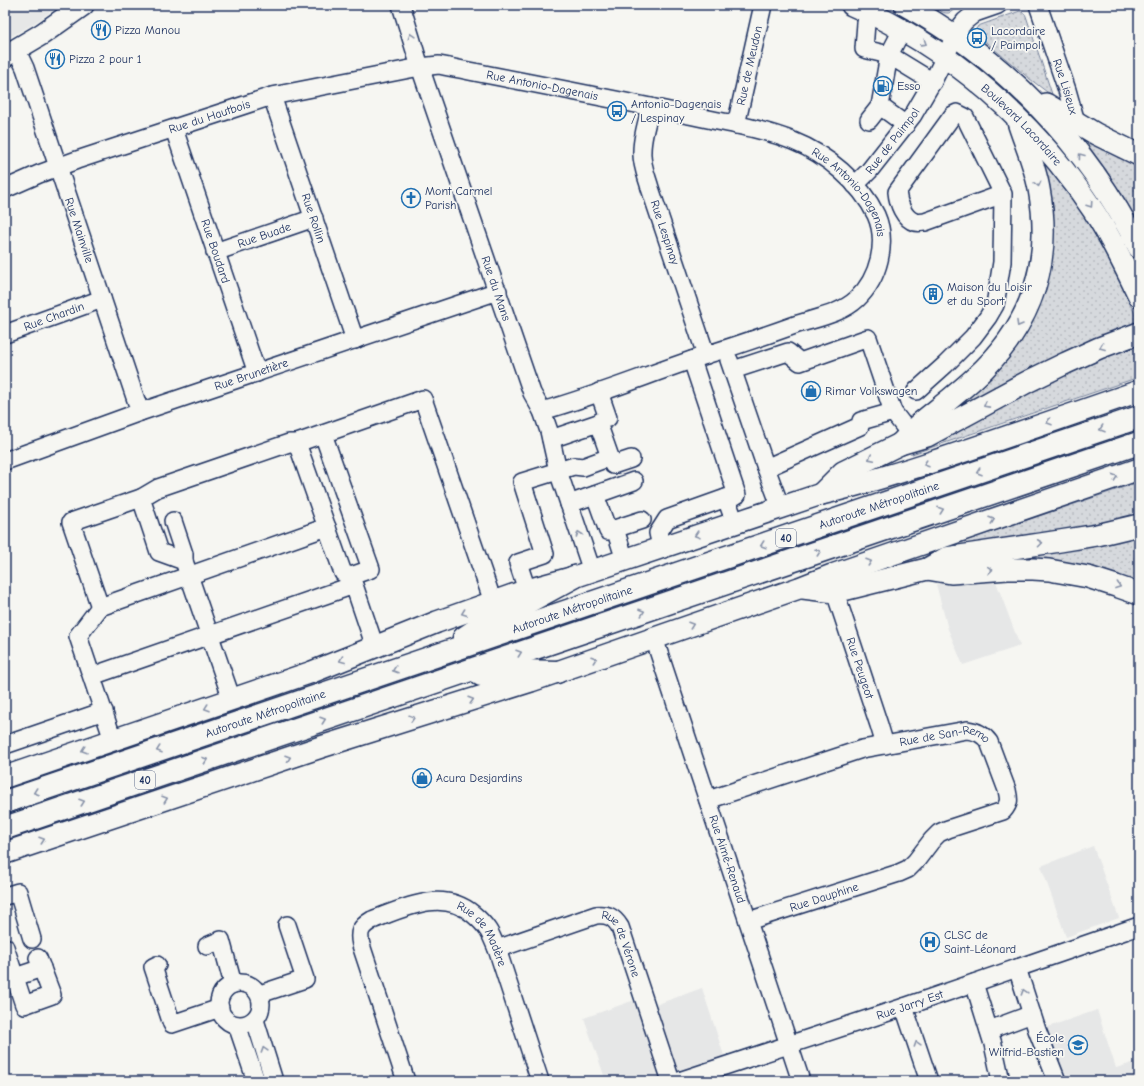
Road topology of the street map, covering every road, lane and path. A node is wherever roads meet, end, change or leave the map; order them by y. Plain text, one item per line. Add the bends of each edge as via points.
1 (83, 5) edge
2 (401, 5) edge
3 (763, 5) edge
4 (905, 5) edge
5 (998, 5) edge
6 (1038, 5) edge
7 (861, 9) edge
8 (902, 30) junction
9 (955, 36) junction
10 (11, 53) edge
11 (890, 55) junction
12 (946, 58) junction
13 (420, 67) junction
14 (933, 82) junction
15 (1023, 90) junction
16 (272, 96) junction
17 (880, 106) junction
18 (651, 107) junction
19 (1016, 116) junction
20 (870, 120) dead end
21 (1076, 122) junction
22 (906, 125) junction
23 (736, 126) junction
24 (174, 129) junction
25 (1139, 155) edge
26 (58, 166) junction
27 (855, 185) junction
28 (5, 189) edge
29 (1003, 194) junction
30 (905, 215) junction
31 (314, 218) junction
32 (879, 225) junction
33 (1139, 248) edge
34 (216, 252) junction
35 (498, 291) junction
36 (1139, 296) edge
37 (102, 299) junction
38 (5, 334) edge
39 (1139, 334) edge
40 (763, 336) junction
41 (355, 340) junction
42 (725, 349) junction
43 (699, 357) junction
44 (769, 358) junction
45 (733, 370) junction
46 (257, 373) junction
47 (916, 390) dead end
48 (1139, 391) edge
49 (599, 392) junction
50 (542, 411) junction
51 (140, 412) junction
52 (893, 412) junction
53 (1139, 417) edge
54 (598, 423) junction
55 (323, 434) junction
56 (551, 439) junction
57 (905, 439) junction
58 (298, 443) junction
59 (1139, 443) edge
60 (610, 457) junction
61 (631, 459) dead end
62 (5, 461) edge
63 (766, 468) junction
64 (1139, 469) edge
65 (558, 471) junction
66 (634, 481) dead end
67 (821, 494) junction
68 (595, 495) junction
69 (140, 498) junction
70 (726, 498) junction
71 (569, 504) junction
72 (781, 508) junction
73 (642, 520) dead end
74 (174, 522) dead end
75 (734, 523) junction
76 (1139, 525) edge
77 (327, 527) junction
78 (615, 529) junction
79 (661, 547) junction
80 (625, 560) junction
81 (186, 568) junction
82 (927, 569) junction
83 (583, 574) junction
84 (352, 581) junction
85 (799, 588) junction
86 (527, 590) junction
87 (835, 592) junction
88 (1139, 594) edge
89 (493, 602) junction
90 (100, 606) junction
91 (209, 635) junction
92 (654, 638) junction
93 (375, 647) junction
94 (432, 657) junction
95 (557, 672) junction
96 (92, 676) junction
97 (442, 679) junction
98 (232, 700) junction
99 (104, 711) junction
100 (113, 740) junction
101 (5, 745) edge
102 (885, 745) junction
103 (5, 776) edge
104 (708, 800) junction
105 (5, 802) edge
106 (5, 828) edge
107 (5, 853) edge
108 (900, 873) joint
109 (5, 896) edge
110 (748, 921) junction
111 (288, 926) dead end
112 (1139, 927) edge
113 (32, 939) dead end
114 (207, 946) dead end
115 (5, 947) edge
116 (497, 949) junction
117 (157, 965) dead end
118 (1017, 968) junction
119 (15, 977) junction
120 (974, 983) junction
121 (233, 984) junction
122 (260, 994) junction
123 (904, 1007) junction
124 (220, 1008) junction
125 (1032, 1014) junction
126 (255, 1020) junction
127 (237, 1025) junction
128 (989, 1030) junction
129 (789, 1045) junction
130 (256, 1081) edge
131 (274, 1081) edge
132 (406, 1081) edge
133 (540, 1081) edge
134 (671, 1081) edge
135 (679, 1081) edge
136 (801, 1081) edge
137 (929, 1081) edge
138 (1001, 1081) edge
139 (1057, 1081) edge

1 - 10 main road
13 -> 2 street, Rue du Mans
3 - 23 street, Rue de Meudon
4 - 9 main road, Boulevard Lacordaire
5 - 9 street, Rue de Paimpol via 967,18
6 - 21 street, Rue Lisieux
7 - 8 main road, Boulevard Lacordaire
7 - 11 street via 866,23 864,49
8 - 11 street
8 -> 12 main road, Boulevard Lacordaire
9 - 12 street, Rue de Paimpol
9 - 15 main road, Boulevard Lacordaire
10 - 26 street, Rue Mainville via 25,68
11 - 14 street
11 - 17 street
12 - 14 street, Rue de Paimpol
12 - 19 main road, Boulevard Lacordaire
13 - 16 street, Rue du Hautbois
13 - 18 street, Rue Antonio-Dagenais via 439,65
13 - 35 street, Rue du Mans
14 - 22 street, Rue de Paimpol
15 - 21 main road
33 -> 15 main road, Boulevard Lacordaire via 1118,209 1092,170 1063,132
16 - 24 street, Rue du Hautbois
16 - 31 street, Rue Rollin
17 - 20 street
17 - 22 street
18 - 23 street, Rue Antonio-Dagenais
18 - 43 street, Rue Lespinay via 642,143 643,163
19 -> 36 main road, Boulevard Lacordaire via 1058,162 1086,200 1112,241
19 -> 57 main road via 1036,177 1043,213 1043,248 1033,292 1022,319 997,355
21 - 25 main road
22 - 27 street, Rue de Paimpol
23 - 27 street, Rue Antonio-Dagenais via 781,137 806,147 827,160
24 - 26 street, Rue du Hautbois
24 - 34 street, Rue Boudard
26 - 28 street, Rue du Hautbois
26 - 37 street, Rue Mainville
27 - 32 street, Rue Antonio-Dagenais via 866,198
29 - 30 street via 925,222 916,222
29 - 30 street via 965,117 957,113 897,192
29 - 47 street via 1002,262 995,305 973,337
30 - 32 street
31 - 34 street, Rue Buade
31 - 41 street, Rue Rollin
32 - 40 street, Rue Antonio-Dagenais via 881,242 877,267 866,289 857,299 836,312
34 - 46 street, Rue Boudard
35 - 41 street, Rue Brunetière
35 - 50 street, Rue du Mans via 532,393
37 - 38 street, Rue Chardin
37 - 51 street, Rue Mainville
39 -> 57 main road via 1071,360 927,436
40 - 42 street, Rue Antonio-Dagenais
40 - 44 street
41 - 46 street, Rue Brunetière
42 - 43 street, Rue Antonio-Dagenais
42 - 45 street
43 - 49 street, Rue Antonio-Dagenais
43 - 70 street, Rue Lespinay via 737,495
44 - 45 street
44 - 52 street via 788,352 800,362 868,338
45 - 63 street
46 - 51 street, Rue Brunetière
48 -> 67 main road via 899,473 851,488
49 - 50 street, Rue Antonio-Dagenais
49 - 54 street via 608,418
50 - 56 street, Rue du Mans
51 - 62 street, Rue Brunetière
52 - 57 street
52 - 63 street via 861,421 860,426
53 -> 94 highway, Autoroute Métropolitaine / 40
54 - 56 street
54 - 60 street
55 - 58 street
55 - 84 street via 371,569
55 - 89 street via 423,399
56 - 65 street, Rue du Mans
57 -> 67 main road via 843,472
58 - 69 street via 289,443 158,488
58 - 77 street
97 -> 59 highway, Autoroute Métropolitaine / 40
60 - 61 street via 613,465
60 - 65 street via 584,467 574,466
63 - 72 street
85 -> 64 main road
65 - 71 street, Rue du Mans
65 - 86 street via 522,482 545,554 518,563
66 - 68 street
67 - 72 main road
68 - 71 street
68 - 78 street via 608,531
69 - 81 street via 159,552
69 - 90 street via 71,522
70 - 75 street
70 - 79 street via 667,519 658,533
83 -> 71 street, Rue du Mans
72 - 75 main road
73 - 78 street
74 - 81 street
75 -> 79 main road
82 -> 76 main road via 946,558 1060,541
77 - 81 street
77 - 84 street via 343,573
78 - 80 street
79 - 80 main road
80 - 83 main road
81 - 90 street
81 - 91 street
82 - 87 main road
82 -> 88 main road via 951,573 1002,569 1049,570 1088,577
83 - 86 main road
83 - 94 highway via 500,614
84 - 91 street
84 - 93 street
85 - 87 main road
92 -> 85 main road
86 - 89 main road
87 - 102 street, Rue Peugeot
89 -> 93 main road
90 - 96 street via 78,636
91 - 96 street
91 - 98 street
95 -> 92 main road
92 - 104 street, Rue Aimé-Renaud
93 -> 98 main road
94 -> 105 highway, Autoroute Métropolitaine / 40
95 - 97 highway via 520,671
107 -> 95 main road via 321,747
96 - 99 street
106 -> 97 highway, Autoroute Métropolitaine / 40
98 -> 100 main road
99 - 100 street
99 - 101 street
100 -> 103 main road
102 - 104 street, Rue de San-Remo via 862,749
102 - 108 street, Rue de San-Remo via 967,730 976,731 990,742 1008,798 1008,806 1003,811 940,833 916,861
104 - 110 street, Rue Aimé-Renaud
108 - 110 street, Rue Dauphine
109 - 113 street via 18,892
110 - 129 street, Rue Aimé-Renaud
111 - 122 street via 304,979
112 - 118 street, Rue Jarry Est
114 - 121 street via 221,940
115 - 119 street
116 - 132 street, Rue de Madère via 481,920 461,905 447,902 417,904 372,920 361,929 361,945
116 - 133 street, Rue de Madère
116 - 134 street, Rue de Vérone via 596,915 610,917 616,921
117 - 124 street via 153,967 172,1024
118 - 120 street, Rue Jarry Est
125 -> 118 street
119 - 119 street via 24,1005 52,995 40,963
120 - 123 street, Rue Jarry Est
120 - 128 street
121 - 122 street via 239,982 251,985
121 - 124 street via 227,986 220,996
122 - 126 street via 262,1005
123 - 129 street, Rue Jarry Est
137 -> 123 street
124 - 127 street via 224,1017
125 - 128 street
125 - 139 street
126 - 127 street
131 -> 126 street
127 - 130 street
128 - 138 street
129 - 135 street, Rue Jarry Est
129 - 136 street, Rue Aimé-Renaud

